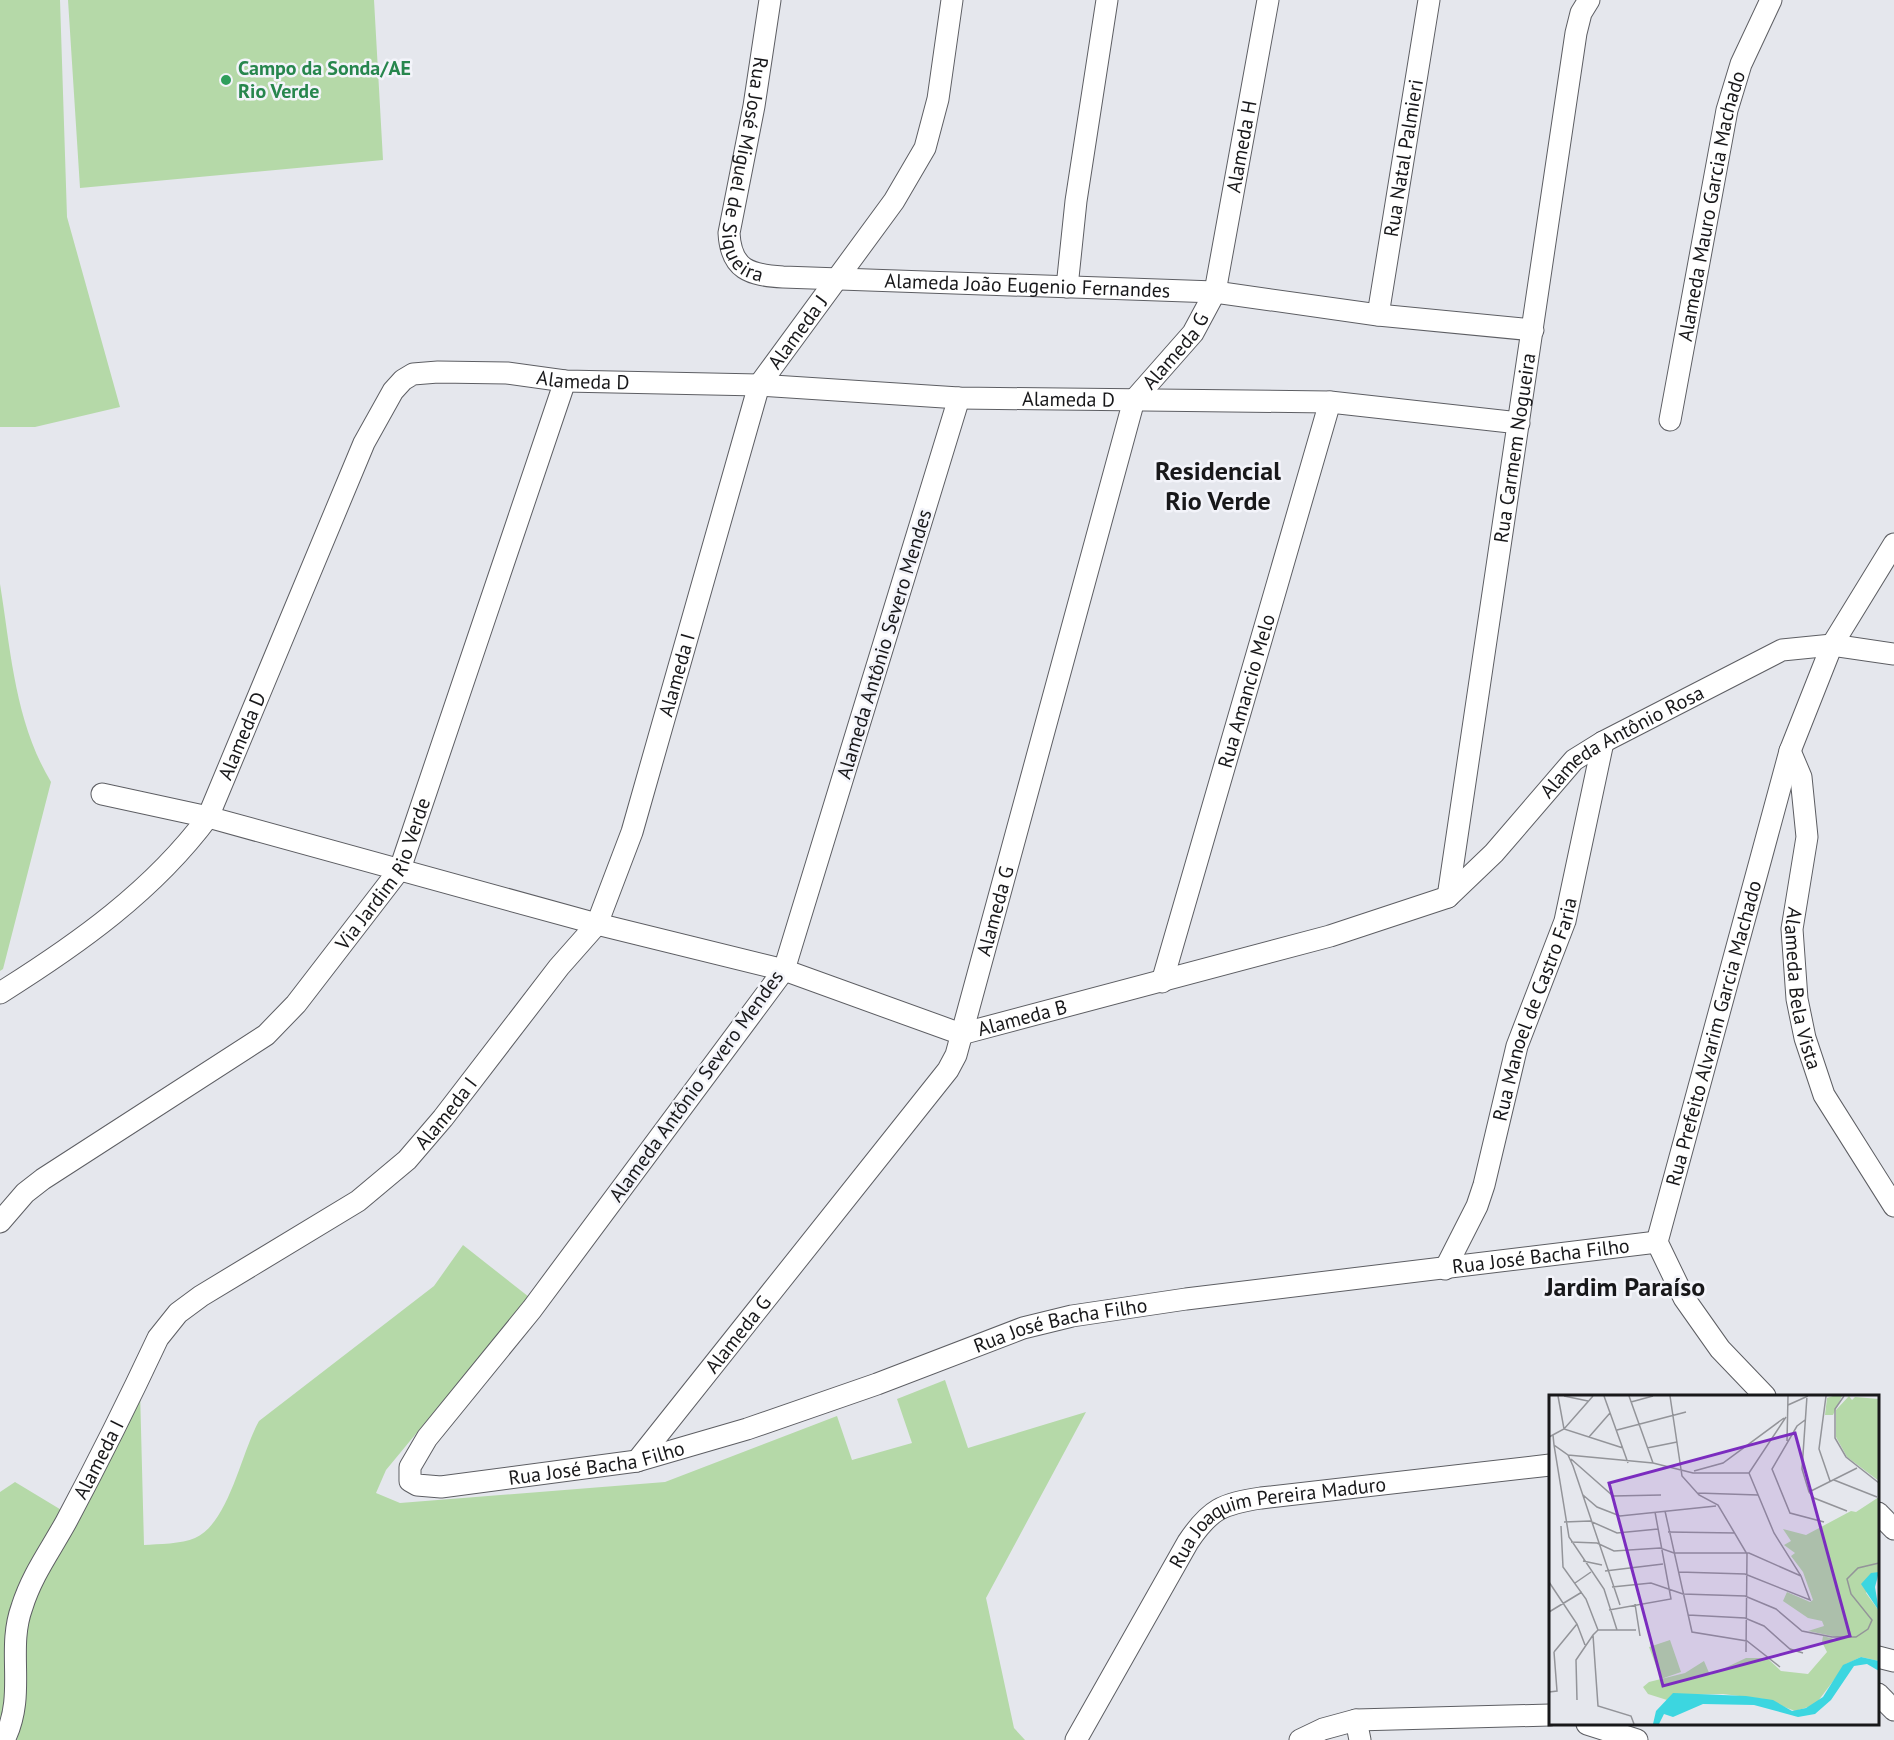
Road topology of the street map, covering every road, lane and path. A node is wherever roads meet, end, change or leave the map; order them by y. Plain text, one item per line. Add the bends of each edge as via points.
1 (770, 0) edge
2 (952, 0) edge
3 (1107, 0) edge
4 (1268, 0) edge
5 (1429, 0) edge
6 (1589, 0) edge
7 (1771, 0) edge
8 (783, 277) joint
9 (835, 278) junction
10 (1067, 287) junction
11 (1215, 292) junction
12 (1378, 315) junction
13 (1533, 330) junction
14 (565, 381) junction
15 (759, 385) junction
16 (959, 398) junction
17 (1134, 400) junction
18 (1330, 402) junction
19 (1670, 420) dead end
20 (1519, 423) junction
21 (1894, 544) edge
22 (1832, 645) junction
23 (1894, 654) edge
24 (1603, 742) junction
25 (1790, 752) junction
26 (102, 794) dead end
27 (208, 817) junction
28 (400, 869) junction
29 (1448, 897) junction
30 (597, 924) junction
31 (784, 970) junction
32 (1162, 982) junction
33 (0, 993) edge
34 (961, 1034) junction
35 (1894, 1206) edge
36 (0, 1222) edge
37 (1657, 1242) junction
38 (1445, 1269) junction
39 (1764, 1395) edge
40 (638, 1461) junction
41 (1549, 1465) edge
42 (479, 1483) joint
43 (1879, 1514) edge
44 (1894, 1529) edge
45 (1879, 1657) edge
46 (1894, 1660) edge
47 (1879, 1695) edge
48 (1894, 1710) edge
49 (1549, 1715) edge
50 (1590, 1725) edge
51 (1358, 1730) edge
52 (4, 1740) edge
53 (1076, 1740) edge
54 (1300, 1740) edge
55 (1637, 1740) edge

1 - 8 street, Rua José Miguel de Siqueira via 729,233 731,251 740,266 756,274
2 - 9 street, Alameda J via 942,73 925,148 894,201
3 - 10 street
4 - 11 street, Alameda H
5 - 12 street, Rua Natal Palmieri
6 - 13 street, Rua Carmem Nogueira via 1576,33
7 - 19 street, Alameda Mauro Garcia Machado via 1741,64 1726,110
8 - 9 street, Alameda João Eugenio Fernandes
9 - 10 street, Alameda João Eugenio Fernandes
9 - 15 street, Alameda J
10 - 11 street, Alameda João Eugenio Fernandes
11 - 12 street, Alameda João Eugenio Fernandes
11 - 17 street, Alameda G via 1193,333
12 - 13 street, Alameda João Eugenio Fernandes
13 - 20 street, Rua Carmem Nogueira
14 - 15 street, Alameda D
14 - 27 street, Alameda D via 507,374 419,372 393,390 364,443
14 - 28 street, Via Jardim Rio Verde
15 - 16 street, Alameda D
15 - 30 street, Alameda I via 632,832
16 - 17 street, Alameda D
16 - 31 street, Alameda Antônio Severo Mendes
17 - 18 street, Alameda D
17 - 34 street, Alameda G
18 - 20 street, Alameda D
18 - 32 street, Rua Amancio Melo
20 - 29 street, Rua Carmem Nogueira
21 - 22 street, Rua Prefeito Alvarim Garcia Machado
22 - 23 street, Alameda Antônio Rosa
22 - 24 street, Alameda Antônio Rosa via 1782,650
22 - 25 street, Rua Prefeito Alvarim Garcia Machado
24 - 29 street, Alameda Antônio Rosa via 1574,760 1494,853
24 - 38 street, Rua Manoel de Castro Faria via 1565,921 1517,1046 1477,1206
25 - 35 street, Alameda Bela Vista via 1802,777 1806,837 1792,929 1797,999 1805,1038 1824,1095
25 - 37 street, Rua Prefeito Alvarim Garcia Machado
26 - 27 street, Alameda B
27 - 28 street, Alameda B
27 - 33 street, Alameda D via 176,858 131,902
28 - 30 street, Alameda B
28 - 36 street, Via Jardim Rio Verde via 296,1004 266,1035 43,1179
29 - 32 street, Alameda B via 1339,933
30 - 31 street, Alameda B
30 - 52 street, Alameda I via 407,1160 358,1201 201,1296 178,1313 158,1338 29,1586 15,1627 17,1692 12,1724
31 - 34 street, Alameda B
31 - 42 street, Alameda Antônio Severo Mendes via 531,1309 417,1451 409,1473 413,1484 427,1487
32 - 34 street, Alameda B
34 - 40 street, Alameda G via 948,1070
37 - 38 street, Rua José Bacha Filho
37 - 39 street via 1684,1298 1720,1350
38 - 40 street, Rua José Bacha Filho via 1186,1299 1042,1323 747,1429
40 - 42 street, Rua José Bacha Filho
41 - 53 street, Rua Joaquim Pereira Maduro via 1261,1498 1214,1510 1188,1542
43 - 44 street
45 - 46 street
47 - 48 street
49 - 51 street
50 - 55 street
51 - 54 street via 1323,1729

